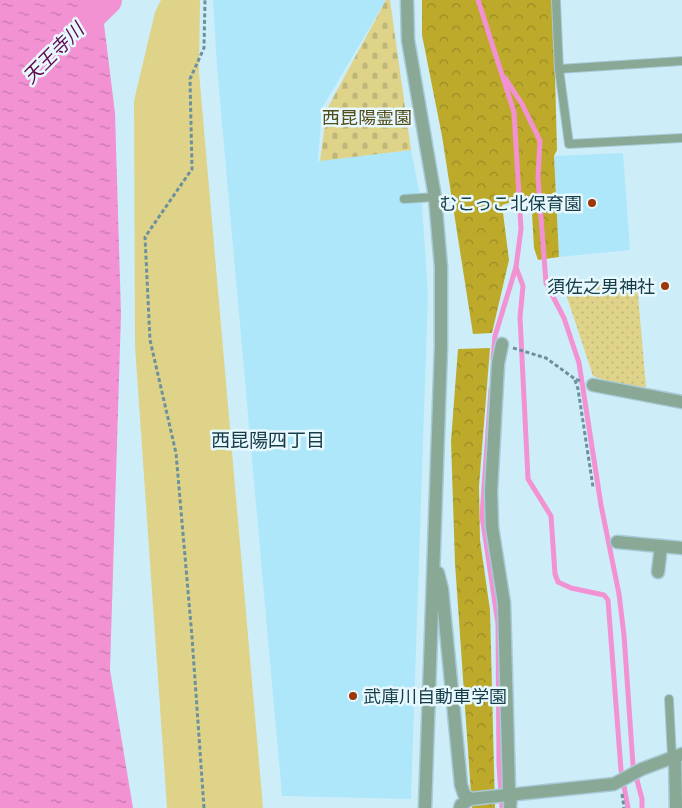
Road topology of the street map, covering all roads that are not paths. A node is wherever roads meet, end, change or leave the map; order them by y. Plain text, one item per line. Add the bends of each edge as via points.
1 (407, 0) edge
2 (556, 1) dead end
3 (682, 61) edge
4 (559, 69) junction
5 (682, 138) edge
6 (436, 197) junction
7 (404, 200) dead end
8 (502, 344) dead end
9 (593, 386) dead end
10 (682, 402) edge
11 (617, 542) dead end
12 (661, 546) junction
13 (682, 548) edge
14 (434, 560) junction
15 (658, 572) dead end
16 (669, 698) dead end
17 (677, 756) edge
18 (470, 799) junction
19 (510, 799) edge
20 (425, 808) edge
21 (460, 808) edge
22 (676, 808) edge

1 - 6 street via 408,40
2 - 4 lane
3 - 4 lane
4 - 5 lane via 569,144
6 - 7 lane
6 - 14 street via 441,267 441,347
8 - 19 street via 491,491 492,527 504,602
9 - 10 street
11 - 12 street
12 - 13 street
12 - 15 street
14 - 18 street via 442,589 461,785
14 - 20 street
16 - 17 lane
17 - 19 street via 614,784
17 - 22 street
18 - 19 street
18 - 21 street

